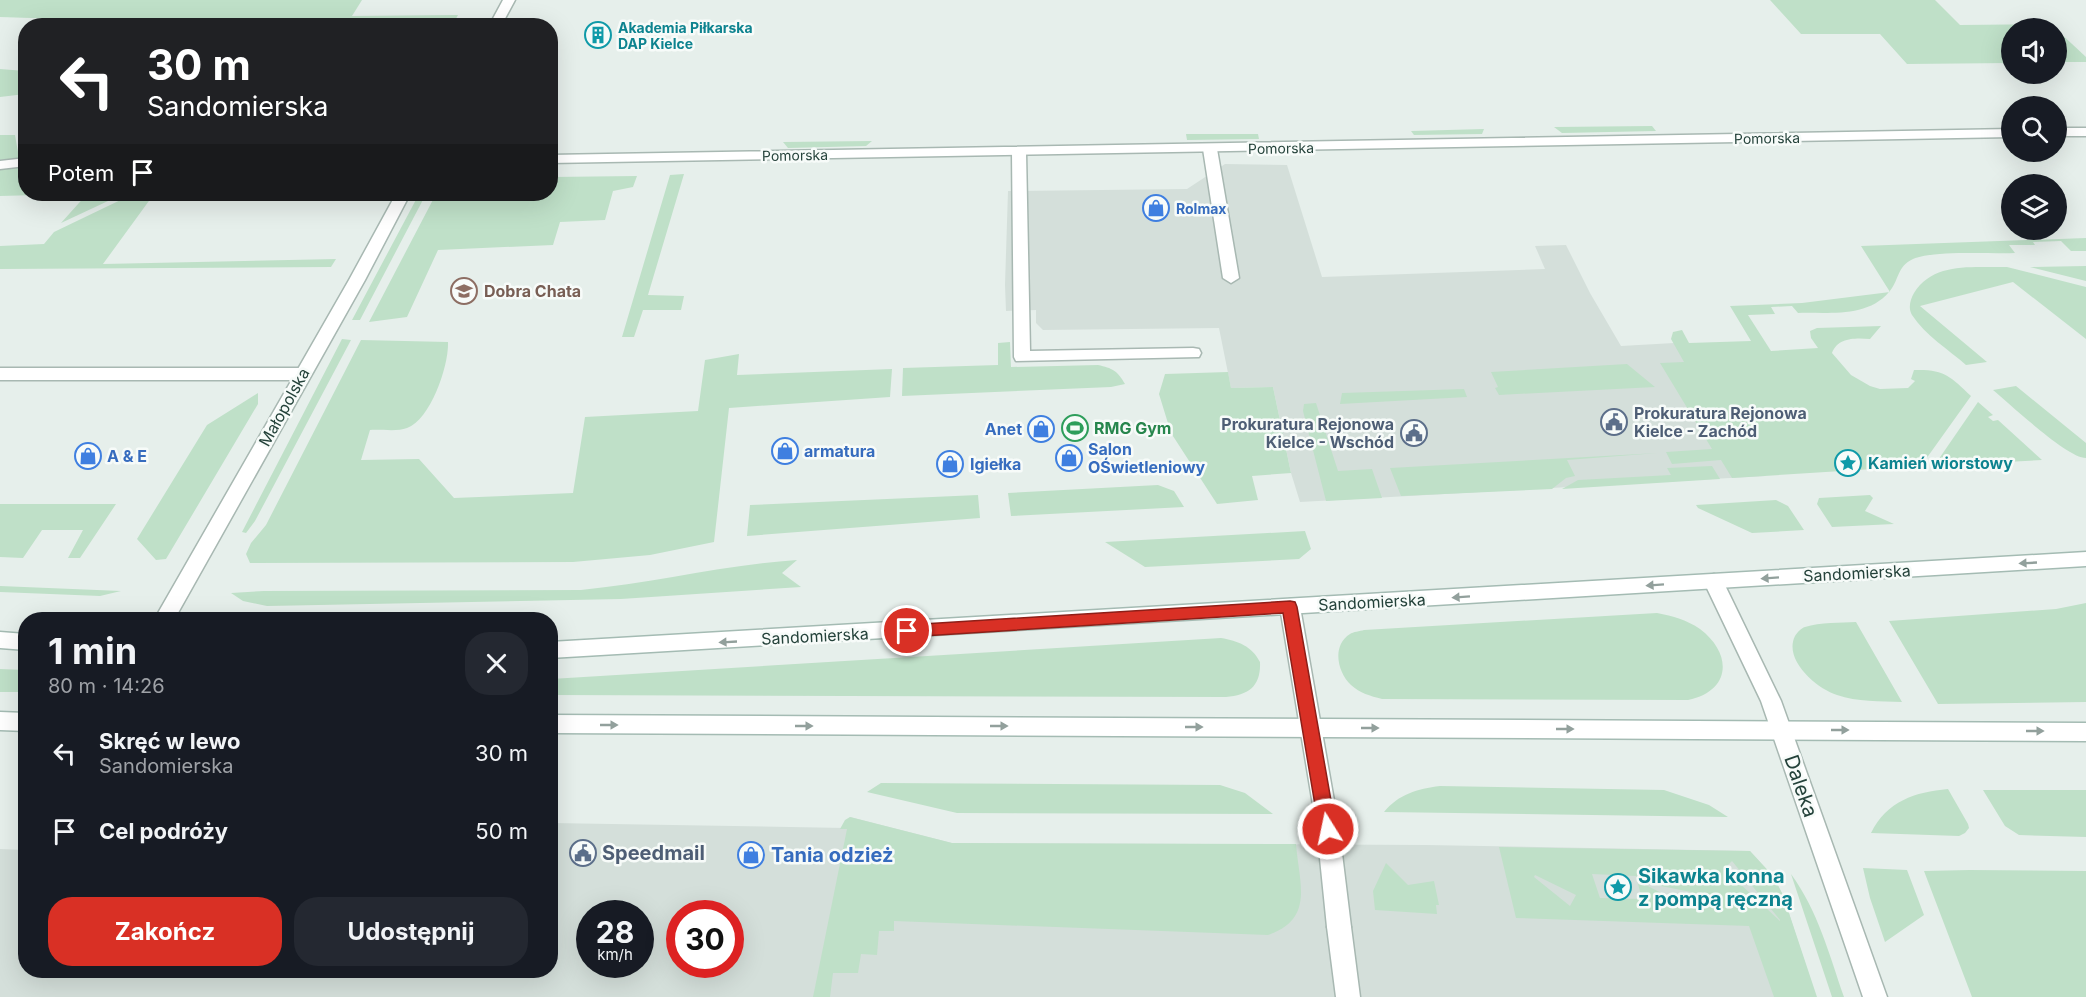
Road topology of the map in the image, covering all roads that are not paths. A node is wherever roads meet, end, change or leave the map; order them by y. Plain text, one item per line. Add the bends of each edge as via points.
1 (509, 0) edge
2 (499, 18) edge
3 (2067, 132) edge
4 (2086, 132) edge
5 (2001, 133) edge
6 (1210, 149) junction
7 (1019, 152) junction
8 (558, 159) edge
9 (18, 163) edge
10 (0, 165) edge
11 (399, 201) edge
12 (1231, 278) dead end
13 (1193, 353) dead end
14 (0, 374) edge
15 (303, 374) junction
16 (2086, 559) edge
17 (1714, 582) junction
18 (1290, 607) junction
19 (169, 612) edge
20 (0, 640) edge
21 (18, 641) edge
22 (558, 650) edge
23 (0, 721) edge
24 (18, 722) edge
25 (558, 724) edge
26 (1311, 728) junction
27 (1782, 730) junction
28 (2086, 732) edge
29 (1348, 997) edge
30 (1875, 997) edge

1 - 2 street
3 - 4 street
5 - 6 street, Pomorska
6 - 7 street, Pomorska
6 - 12 street
7 - 8 street, Pomorska
7 - 13 street via 1022,357
9 - 10 street
11 - 15 street, Małopolska
14 - 15 street
15 - 19 street, Małopolska
16 -> 17 street, Sandomierska
17 -> 18 street, Sandomierska
17 - 27 street, Daleka via 1762,678
18 -> 22 street, Sandomierska
18 - 26 street
20 - 21 street
23 - 24 street
25 -> 26 street
26 -> 27 street
26 - 29 street via 1328,829
27 -> 28 street
27 - 30 street, Daleka

